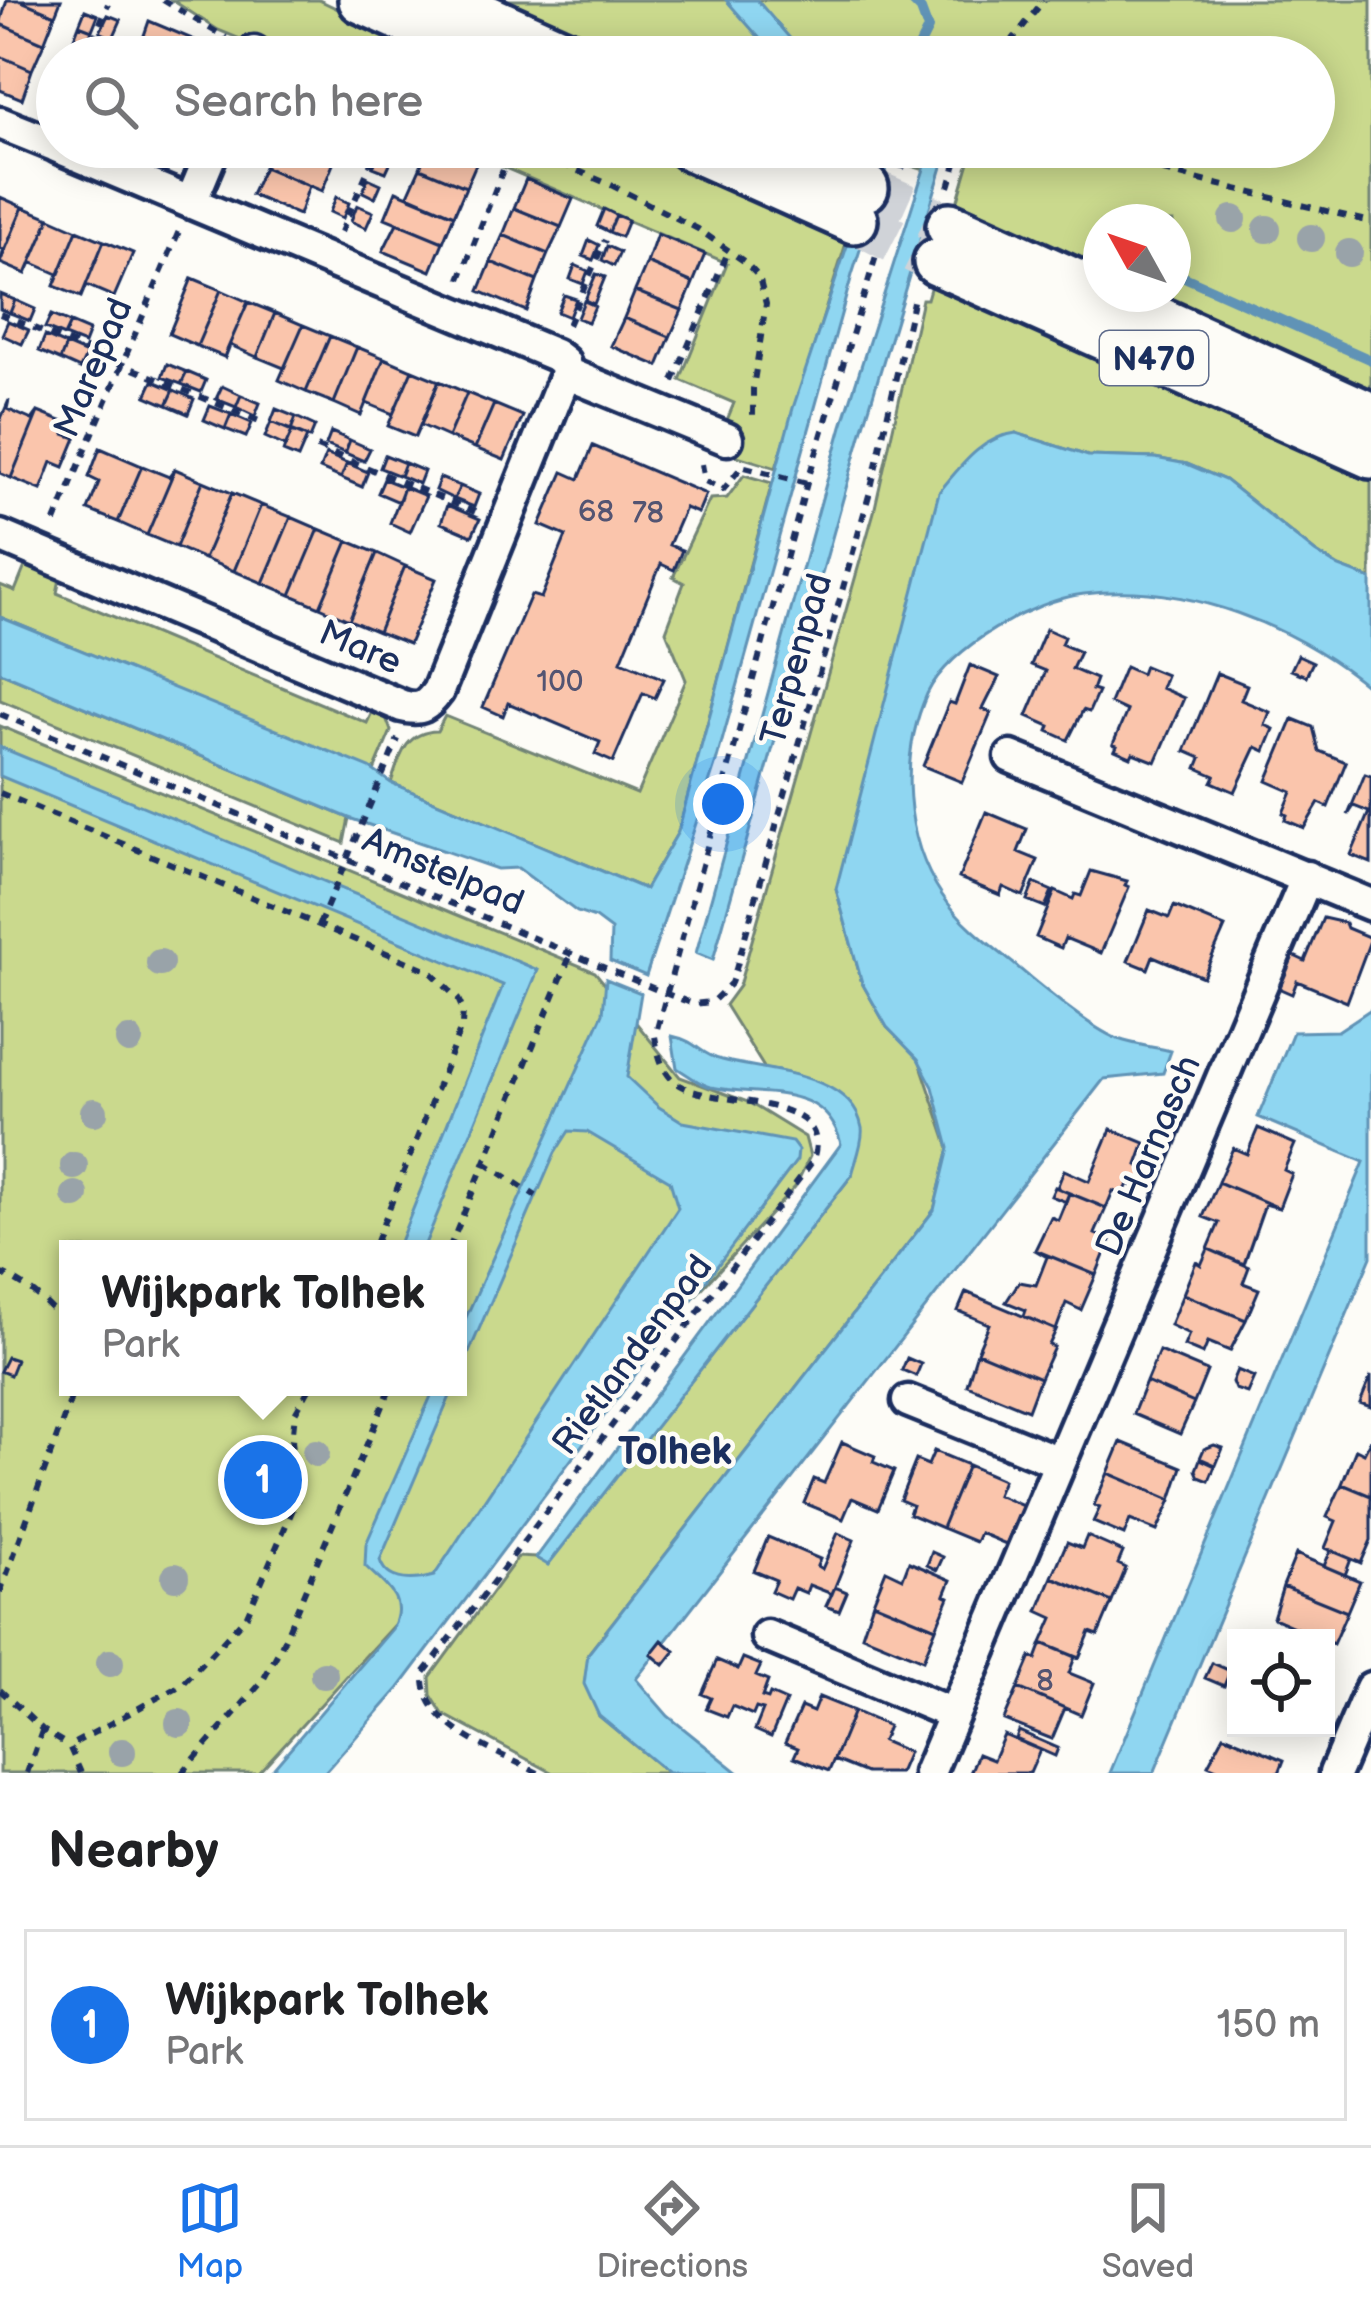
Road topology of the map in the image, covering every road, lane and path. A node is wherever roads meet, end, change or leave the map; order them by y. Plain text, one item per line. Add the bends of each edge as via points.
1 (163, 0) edge
2 (362, 0) edge
3 (446, 0) edge
4 (1044, 0) edge
5 (108, 4) dead end
6 (95, 36) edge
7 (220, 36) edge
8 (442, 36) edge
9 (526, 36) edge
10 (1016, 36) edge
11 (0, 123) edge
12 (36, 138) edge
13 (109, 168) edge
14 (205, 168) edge
15 (369, 168) edge
16 (504, 168) edge
17 (570, 168) edge
18 (752, 168) edge
19 (808, 168) edge
20 (896, 168) edge
21 (1151, 168) edge
22 (191, 202) junction
23 (874, 209) junction
24 (1371, 222) edge
25 (605, 240) dead end
26 (728, 252) junction
27 (329, 260) junction
28 (448, 310) junction
29 (0, 314) edge
30 (122, 364) junction
31 (560, 364) junction
32 (892, 382) dead end
33 (660, 411) junction
34 (1371, 416) edge
35 (264, 423) dead end
36 (734, 442) junction
37 (317, 447) dead end
38 (1371, 454) edge
39 (803, 482) junction
40 (507, 526) junction
41 (0, 536) edge
42 (42, 553) junction
43 (0, 714) edge
44 (1011, 757) dead end
45 (386, 766) dead end
46 (0, 793) edge
47 (347, 857) junction
48 (1307, 877) junction
49 (1371, 905) edge
50 (321, 922) junction
51 (571, 954) junction
52 (667, 994) junction
53 (485, 1163) junction
54 (536, 1196) dead end
55 (377, 1240) edge
56 (453, 1240) edge
57 (0, 1273) edge
58 (59, 1315) edge
59 (72, 1396) edge
60 (305, 1396) edge
61 (387, 1396) edge
62 (908, 1400) dead end
63 (1059, 1462) junction
64 (3, 1578) edge
65 (0, 1593) edge
66 (767, 1636) dead end
67 (1371, 1688) edge
68 (0, 1690) edge
69 (953, 1714) junction
70 (43, 1730) junction
71 (69, 1746) junction
72 (27, 1773) edge
73 (81, 1773) edge
74 (182, 1773) edge
75 (538, 1773) edge
76 (929, 1773) edge
77 (1335, 1773) edge

1 - 7 path
2 - 8 main road
3 - 9 main road
4 - 10 path
5 - 6 path
11 - 12 street
13 - 22 street
14 - 22 street
15 - 27 path
16 - 28 path
17 - 26 path via 698,229
18 - 23 main road
19 - 23 main road
20 - 23 path
21 - 24 path
22 - 27 street
22 - 30 path, Marepad
23 - 39 path
25 - 31 path
26 - 33 path
26 - 36 path via 765,292
27 - 28 street
28 - 31 street
29 - 30 path
30 - 35 path
30 - 42 path, Marepad
31 - 33 street
31 - 40 street, Mare
32 - 52 path, Terpenpad via 871,488 736,969 712,1002
33 - 36 street
34 - 38 main road, N470 via 944,244
36 - 36 path via 701,466 705,481 723,490
36 - 39 path via 769,472
37 - 40 path
39 - 52 path
40 - 42 street, Mare via 438,691 418,709
41 - 42 street, Mare
43 - 47 path, Amstelpad
44 - 48 street
45 - 47 path
46 - 50 path
47 - 50 path
47 - 51 path, Amstelpad
48 - 49 street
48 - 63 street, De Harnasch
50 - 55 path via 430,971 463,1010
51 - 52 path, Terpenpad
51 - 53 path
52 - 75 path, Rietlandenpad via 655,1036 670,1077 700,1093 788,1109 812,1126 817,1148 424,1673 425,1696 442,1719
53 - 54 path
53 - 56 path
57 - 58 path
59 - 64 path
60 - 71 path via 292,1441 299,1495 247,1615 183,1684
61 - 74 path via 262,1682
62 - 63 street
63 - 69 street, De Harnasch
64 - 65 path
66 - 69 street
67 - 77 street
68 - 70 path
69 - 76 street, De Harnasch
70 - 71 path
70 - 72 path
71 - 73 path

